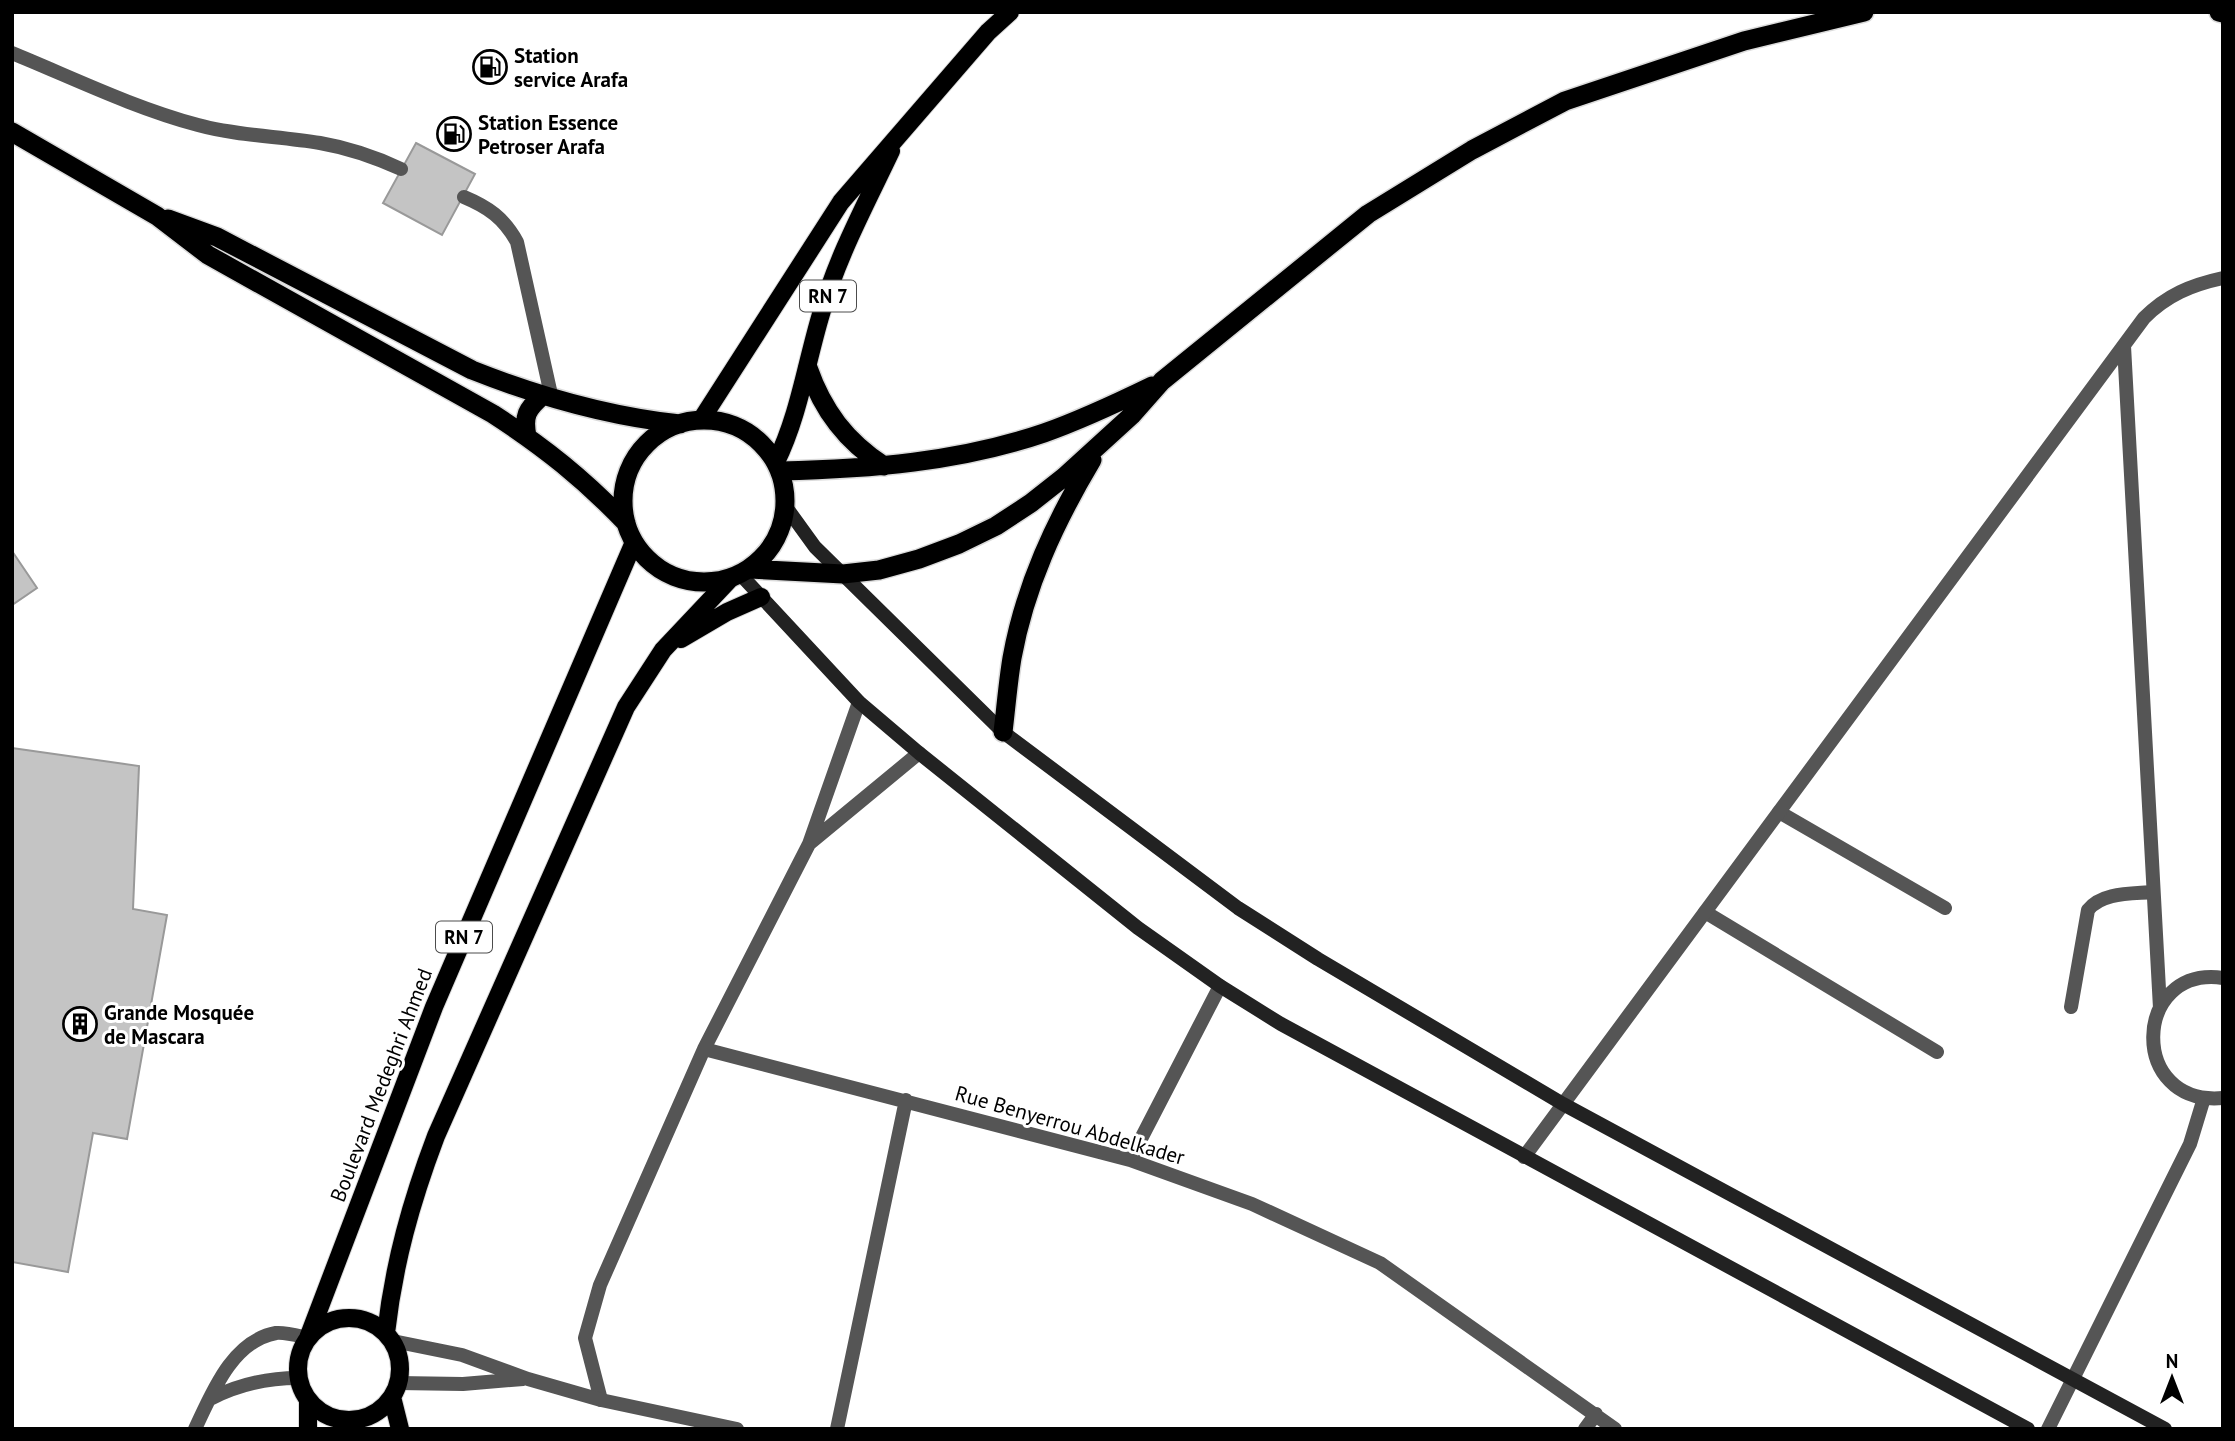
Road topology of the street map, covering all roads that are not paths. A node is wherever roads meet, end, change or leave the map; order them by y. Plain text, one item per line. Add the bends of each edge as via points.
1 (1010, 12) edge
2 (1864, 12) edge
3 (12, 53) edge
4 (12, 132) edge
5 (898, 135) junction
6 (401, 169) dead end
7 (464, 197) dead end
8 (158, 216) junction
9 (2223, 278) edge
10 (2124, 346) junction
11 (808, 368) junction
12 (1163, 381) junction
13 (547, 398) junction
14 (701, 420) junction
15 (680, 424) junction
16 (527, 436) junction
17 (1099, 447) junction
18 (884, 466) junction
19 (778, 467) junction
20 (786, 507) junction
21 (626, 523) junction
22 (634, 542) junction
23 (740, 574) junction
24 (843, 574) junction
25 (761, 597) junction
26 (663, 650) junction
27 (859, 702) junction
28 (1003, 732) junction
29 (919, 753) junction
30 (1779, 812) junction
31 (809, 844) junction
32 (2153, 892) junction
33 (1945, 908) dead end
34 (1705, 912) junction
35 (2223, 978) edge
36 (1220, 986) junction
37 (2071, 1007) dead end
38 (2160, 1009) junction
39 (704, 1049) junction
40 (1937, 1052) dead end
41 (2204, 1098) junction
42 (2223, 1098) edge
43 (906, 1100) junction
44 (1563, 1104) junction
45 (1524, 1157) junction
46 (1130, 1160) junction
47 (389, 1337) junction
48 (308, 1338) junction
49 (298, 1378) junction
50 (528, 1379) junction
51 (2072, 1379) junction
52 (395, 1390) junction
53 (209, 1399) junction
54 (308, 1399) junction
55 (601, 1400) junction
56 (1596, 1414) junction
57 (369, 1422) edge
58 (2023, 1428) edge
59 (195, 1429) edge
60 (308, 1429) edge
61 (400, 1429) edge
62 (737, 1429) edge
63 (837, 1429) edge
64 (1585, 1429) edge
65 (1615, 1429) edge
66 (2048, 1429) edge
67 (2165, 1429) edge

1 - 5 main road, RN 7
2 - 12 highway via 1744,41 1565,101 1472,150 1368,214
3 - 6 street via 161,114 235,134 346,148
4 - 8 highway
5 - 11 main road, RN 7 via 842,256 821,312
5 - 14 main road, RN 7 via 841,202
7 - 13 street via 497,215 517,242
8 - 13 highway via 217,237 472,370
8 - 16 highway via 208,255
9 - 10 street via 2170,296 2144,318
10 - 30 street
10 - 32 street
11 - 18 highway via 829,415 863,452
11 - 19 main road, RN 7
12 - 17 highway
12 - 18 highway via 1042,433 979,451
13 - 15 highway via 615,415
13 - 16 highway via 527,411
14 - 15 highway
14 - 19 highway via 744,430 762,444
15 - 21 highway via 661,433 633,462 625,482
16 - 21 highway via 575,473
17 - 24 highway via 996,526 909,562
17 - 28 highway via 1060,513 1031,583 1012,657
18 - 19 highway via 849,470
19 - 20 highway
20 - 23 highway via 769,552
20 - 24 main road via 809,540
21 - 22 highway
22 - 23 highway via 651,564 676,577 703,583
22 - 48 main road, Boulevard Medeghri Ahmed / RN 7 via 434,1007
23 - 24 highway
23 - 25 main road
23 - 26 main road, RN 7
24 - 28 main road
25 - 26 main road
25 - 27 main road
26 - 47 main road, RN 7 via 626,707 436,1136 398,1252
27 - 29 main road
27 - 31 street
28 - 44 main road via 1238,908
29 - 31 street
29 - 36 main road via 1138,928
30 - 33 street
30 - 34 street
31 - 39 street
32 - 37 street via 2106,897 2088,910
32 - 38 street
34 - 40 street
34 - 44 street
35 - 38 street via 2198,978 2182,984
36 - 45 main road
36 - 46 street
38 - 41 street via 2152,1040 2155,1057 2174,1084
39 - 43 street, Rue Benyerrou Abdelkader
39 - 55 street via 600,1286 585,1338
41 - 42 street
41 - 51 street via 2190,1144
43 - 46 street, Rue Benyerrou Abdelkader
43 - 63 street
44 - 45 street
44 - 51 main road
45 - 58 main road
46 - 56 street, Rue Benyerrou Abdelkader via 1252,1204 1380,1263
47 - 48 main road via 355,1318 337,1319
47 - 50 street via 461,1355
47 - 52 main road via 400,1362
48 - 49 main road
48 - 53 street via 277,1333 246,1346 228,1365
49 - 53 street via 252,1381
49 - 54 main road
50 - 52 street
50 - 55 street
51 - 66 street
51 - 67 main road
52 - 57 main road
52 - 61 main road
53 - 59 street
54 - 57 main road via 337,1418
54 - 60 main road
55 - 62 street
56 - 64 street
56 - 65 street, Rue Benyerrou Abdelkader

